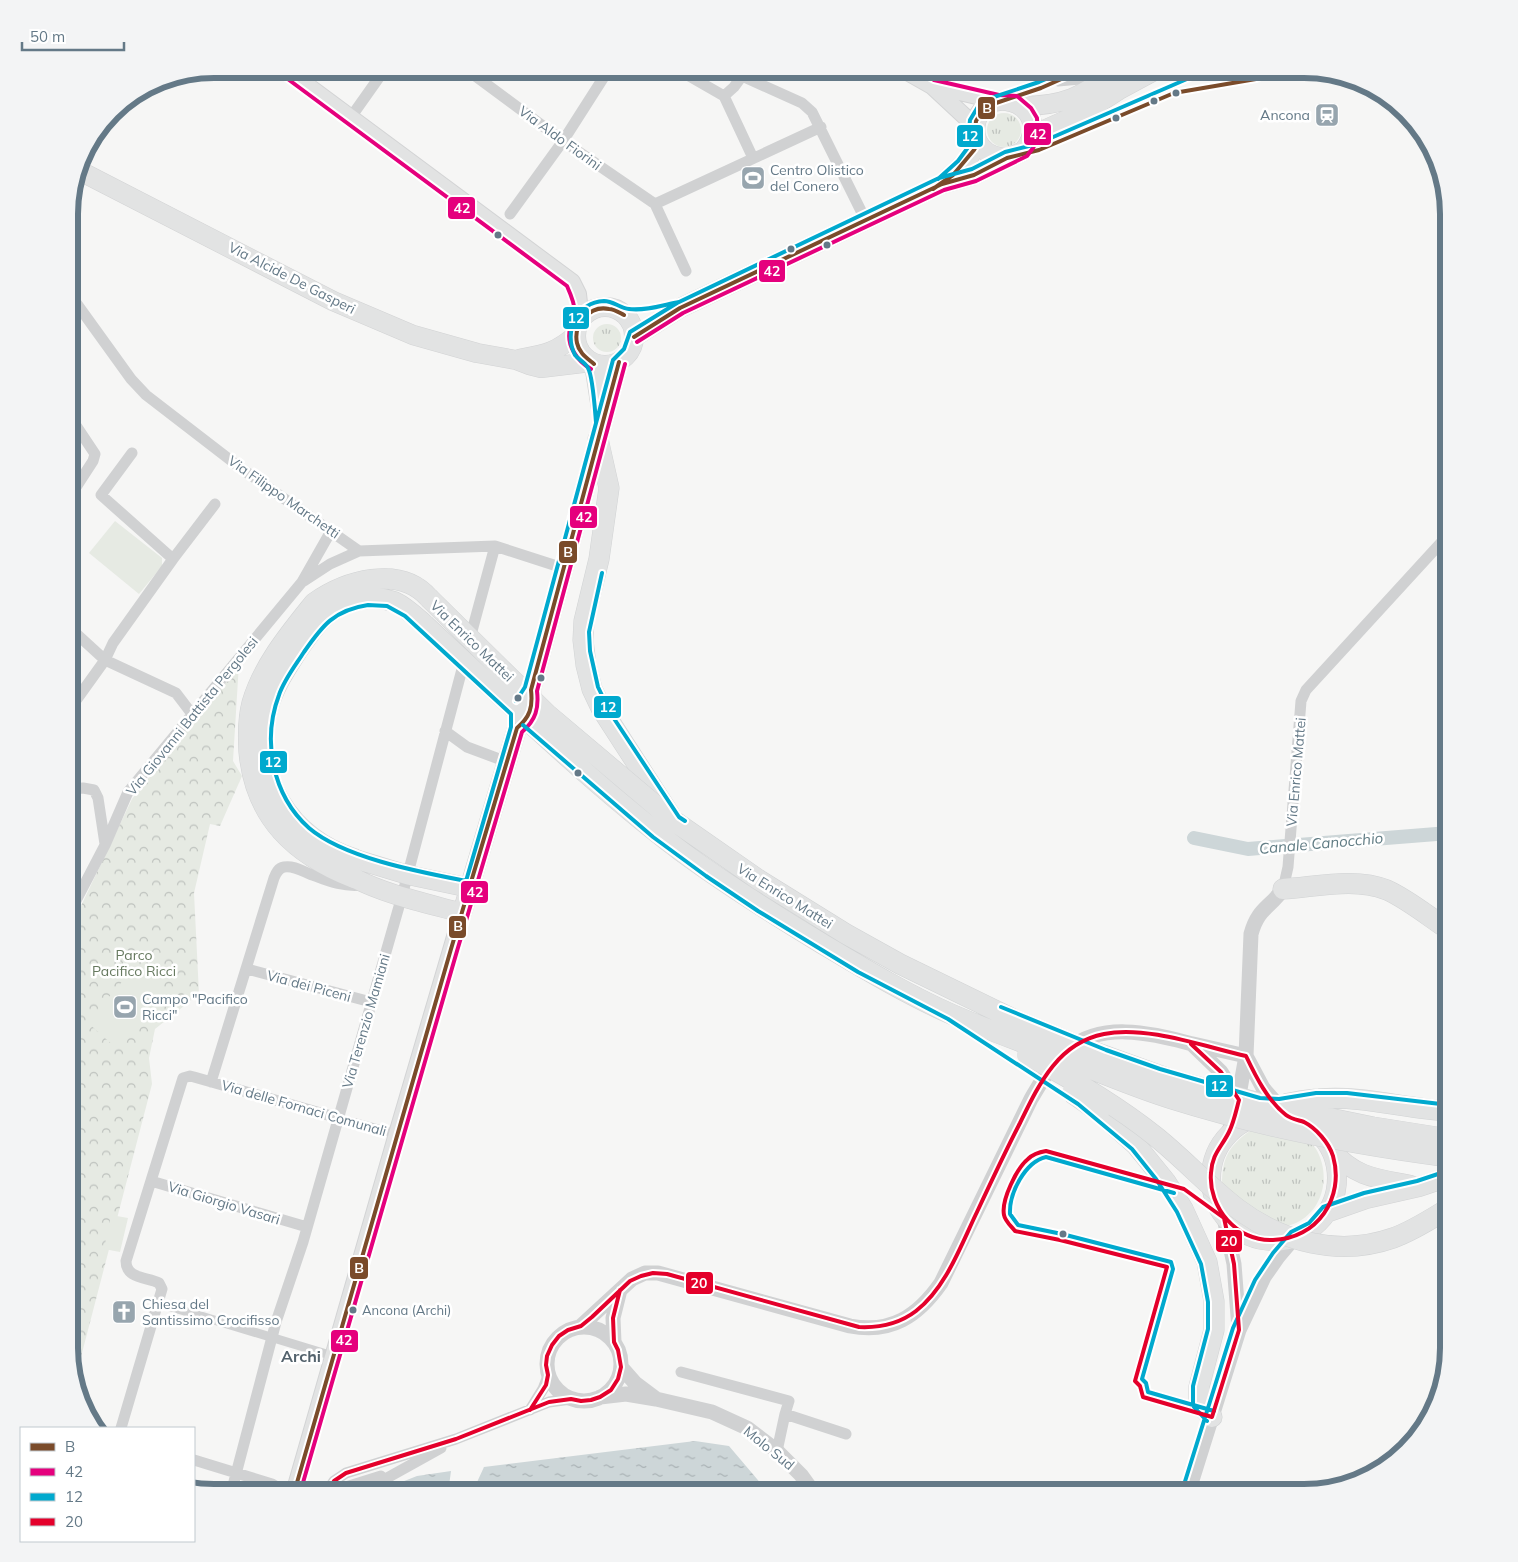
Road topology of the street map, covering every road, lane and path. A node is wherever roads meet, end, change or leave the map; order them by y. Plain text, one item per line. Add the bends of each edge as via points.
1 (297, 78) edge
2 (379, 78) edge
3 (478, 78) edge
4 (603, 78) edge
5 (692, 78) edge
6 (740, 78) edge
7 (755, 78) edge
8 (918, 78) edge
9 (1058, 78) edge
10 (1084, 78) edge
11 (1108, 78) edge
12 (1141, 78) edge
13 (932, 86) junction
14 (724, 96) junction
15 (998, 101) junction
16 (1021, 106) junction
17 (351, 117) junction
18 (821, 127) junction
19 (976, 134) junction
20 (1032, 137) junction
21 (563, 141) junction
22 (753, 158) junction
23 (1007, 158) junction
24 (84, 173) edge
25 (942, 184) junction
26 (655, 204) junction
27 (510, 214) dead end
28 (866, 222) junction
29 (686, 271) dead end
30 (78, 306) edge
31 (680, 308) junction
32 (624, 315) junction
33 (578, 328) junction
34 (634, 337) junction
35 (516, 360) junction
36 (619, 362) junction
37 (593, 363) junction
38 (78, 428) edge
39 (600, 430) junction
40 (132, 453) dead end
41 (78, 484) edge
42 (215, 504) dead end
43 (331, 530) junction
44 (1440, 544) edge
45 (495, 546) junction
46 (359, 551) junction
47 (173, 559) junction
48 (563, 568) junction
49 (302, 582) junction
50 (78, 635) edge
51 (105, 660) junction
52 (78, 697) edge
53 (192, 714) junction
54 (445, 731) junction
55 (507, 762) junction
56 (78, 788) edge
57 (674, 821) junction
58 (105, 845) junction
59 (402, 873) junction
60 (358, 874) junction
61 (470, 888) junction
62 (1283, 889) junction
63 (397, 894) junction
64 (78, 897) edge
65 (462, 914) junction
66 (1440, 924) edge
67 (247, 969) junction
68 (371, 1002) junction
69 (951, 1014) junction
70 (1191, 1044) junction
71 (1246, 1056) junction
72 (212, 1082) junction
73 (1239, 1100) junction
74 (1271, 1106) junction
75 (1440, 1110) edge
76 (1288, 1116) junction
77 (338, 1118) junction
78 (397, 1134) junction
79 (1228, 1134) junction
80 (1322, 1137) junction
81 (1440, 1137) edge
82 (1440, 1156) edge
83 (1440, 1180) edge
84 (151, 1181) junction
85 (1419, 1187) junction
86 (1326, 1213) junction
87 (1440, 1213) edge
88 (1224, 1218) junction
89 (307, 1227) junction
90 (1295, 1238) junction
91 (620, 1290) junction
92 (158, 1303) junction
93 (581, 1326) junction
94 (1239, 1330) junction
95 (272, 1338) junction
96 (614, 1342) junction
97 (333, 1356) junction
98 (621, 1367) junction
99 (681, 1372) dead end
100 (548, 1376) junction
101 (600, 1397) junction
102 (656, 1398) junction
103 (571, 1399) junction
104 (530, 1410) junction
105 (785, 1414) junction
106 (1212, 1418) junction
107 (121, 1427) edge
108 (846, 1434) dead end
109 (456, 1439) junction
110 (777, 1451) junction
111 (195, 1460) edge
112 (406, 1468) junction
113 (236, 1474) junction
114 (233, 1484) edge
115 (272, 1484) edge
116 (297, 1484) edge
117 (333, 1484) edge
118 (355, 1484) edge
119 (377, 1484) edge
120 (808, 1484) edge
121 (1191, 1484) edge

1 - 17 main road
2 - 17 street
3 - 21 street, Via Aldo Fiorini
4 - 21 street
5 - 14 street
6 - 14 street
7 - 18 street via 802,103
8 - 13 main road
9 - 10 street via 1058,81
11 - 16 main road via 1066,101
12 - 20 main road via 1086,111
13 - 15 main road
13 - 19 main road
14 - 22 street
15 - 16 main road
15 - 19 main road via 988,105 977,118
16 - 20 main road via 1031,120
17 - 33 main road via 572,282 578,294
18 - 22 street
18 - 28 street
19 - 23 main road via 983,150 990,155
19 - 25 main road via 966,162
20 - 23 main road via 1023,151
21 - 26 street, Via Aldo Fiorini
21 - 27 street
22 - 26 street
23 - 25 main road via 974,175
24 - 35 main road, Via Alcide De Gasperi via 342,305 413,335
25 - 28 main road
26 - 29 street
28 - 31 main road
30 - 43 street, Via Filippo Marchetti via 146,396
31 - 32 main road
31 - 34 main road
32 - 33 main road via 614,309 591,311
32 - 34 main road via 632,325
33 - 35 main road, Via Alcide De Gasperi via 560,348
33 - 37 main road via 578,348
34 - 36 main road via 630,352
35 - 37 main road, Via Alcide De Gasperi via 542,368
36 - 37 main road via 607,366
36 - 39 main road
37 - 39 main road via 599,390
38 - 41 street via 95,454
39 - 48 main road
39 - 57 highway, bridge via 609,488 599,558 583,631 588,678 601,708
40 - 47 street via 101,495
42 - 47 street
43 - 46 street, Via Filippo Marchetti
43 - 49 street, Via Giovanni Battista Pergolesi
44 - 62 street, Via Enrico Mattei via 1306,690 1301,701 1288,867
45 - 46 street
45 - 48 street
45 - 54 street, Via Terenzio Mamiani
46 - 49 street, Via Giovanni Battista Pergolesi
47 - 51 street via 113,643
48 - 55 main road via 530,690 522,700 517,717
49 - 53 street, Via Giovanni Battista Pergolesi
50 - 51 street
51 - 52 street
51 - 53 street via 176,693
53 - 58 street, Via Giovanni Battista Pergolesi via 128,792
54 - 55 street via 467,747
54 - 59 street, Via Terenzio Mamiani
55 - 61 main road
56 - 58 street via 94,790 98,798
57 - 60 highway, Via Enrico Mattei, bridge via 547,714 417,587 396,579 362,582 340,588 314,603 265,673 249,714 252,772 257,790 276,826 324,866
57 - 74 highway, Via Enrico Mattei, bridge via 759,880 846,934 984,1007 1146,1072
58 - 64 street, Via Giovanni Battista Pergolesi
59 - 60 main road, Via Enrico Mattei
59 - 61 main road, Via Enrico Mattei
59 - 63 street, Via Terenzio Mamiani
60 - 63 main road, Via Enrico Mattei
60 - 67 street, Via delle Fornaci Comunali via 346,886 296,868 281,868 274,878
60 - 69 highway, Via Enrico Mattei, bridge via 336,853 300,828 288,814 269,778 264,732 277,685 317,624 340,606 376,598 394,602 412,613 542,734 708,871 861,967
61 - 65 main road
62 - 66 highway via 1343,884 1372,886 1394,894
62 - 71 street via 1257,917 1251,934
63 - 65 main road, Via Enrico Mattei
63 - 68 street, Via Terenzio Mamiani
65 - 78 main road
67 - 68 street, Via dei Piceni
67 - 72 street, Via delle Fornaci Comunali
68 - 77 street, Via Terenzio Mamiani
69 - 82 highway, Via Enrico Mattei, bridge via 1192,1105 1325,1137
69 - 87 highway, bridge via 1108,1101 1160,1140 1238,1208 1288,1236 1327,1246 1370,1244 1392,1239
69 - 106 highway, bridge via 1082,1099 1136,1145 1162,1175 1183,1209 1206,1262 1214,1301 1214,1330 1199,1387 1199,1403
70 - 71 street
70 - 73 street via 1221,1072
70 - 91 street via 1149,1034 1115,1032 1089,1037 1063,1054 1031,1099 940,1283 918,1310 890,1325 850,1326 662,1273 646,1273
71 - 73 street
71 - 76 street via 1263,1088
72 - 77 street, Via delle Fornaci Comunali
72 - 84 street, Via delle Fornaci Comunali via 190,1076 183,1078
73 - 79 street
74 - 75 highway, bridge via 1332,1098
74 - 81 highway, Via Enrico Mattei, bridge
76 - 79 main road via 1266,1115 1246,1121
76 - 80 main road via 1307,1124
77 - 78 street, Via delle Fornaci Comunali
77 - 89 street, Via Terenzio Mamiani
78 - 97 main road
79 - 88 main road via 1217,1149 1211,1166 1210,1184
80 - 85 main road via 1342,1162 1357,1172
80 - 86 main road via 1333,1155 1337,1174 1335,1194
83 - 85 main road
84 - 89 street, Via Giorgio Vasari
84 - 92 street, Via Giorgio Vasari via 126,1265 134,1275 159,1283 162,1289
85 - 86 main road via 1366,1198
86 - 90 main road via 1313,1228
88 - 90 main road via 1239,1231 1257,1239
88 - 94 street via 1234,1264
89 - 95 street, Via Terenzio Mamiani
90 - 94 street via 1264,1277
91 - 93 street
91 - 96 street via 613,1318
92 - 95 street
92 - 107 street, Via Giorgio Vasari
93 - 96 street via 605,1333
93 - 100 street via 560,1335 553,1343 547,1359
94 - 106 street
95 - 97 street
95 - 113 street, Via Terenzio Mamiani
96 - 98 street, Molo Sud
97 - 116 main road
98 - 101 street via 611,1390
98 - 102 street, Molo Sud via 635,1383
99 - 105 street via 789,1401
100 - 103 street via 558,1390
100 - 104 street
101 - 102 street, Molo Sud via 626,1394
101 - 103 street, Molo Sud
102 - 110 street, Molo Sud via 712,1412 747,1428
103 - 104 street, Molo Sud via 549,1402
104 - 109 street, Molo Sud
105 - 108 street
105 - 110 street
106 - 121 street
109 - 112 street, Molo Sud
109 - 117 street, Molo Sud via 346,1473
110 - 120 street, Molo Sud
111 - 113 street
112 - 118 street, Molo Sud
112 - 119 street, Molo Sud
113 - 114 street, Via Terenzio Mamiani
113 - 115 street

